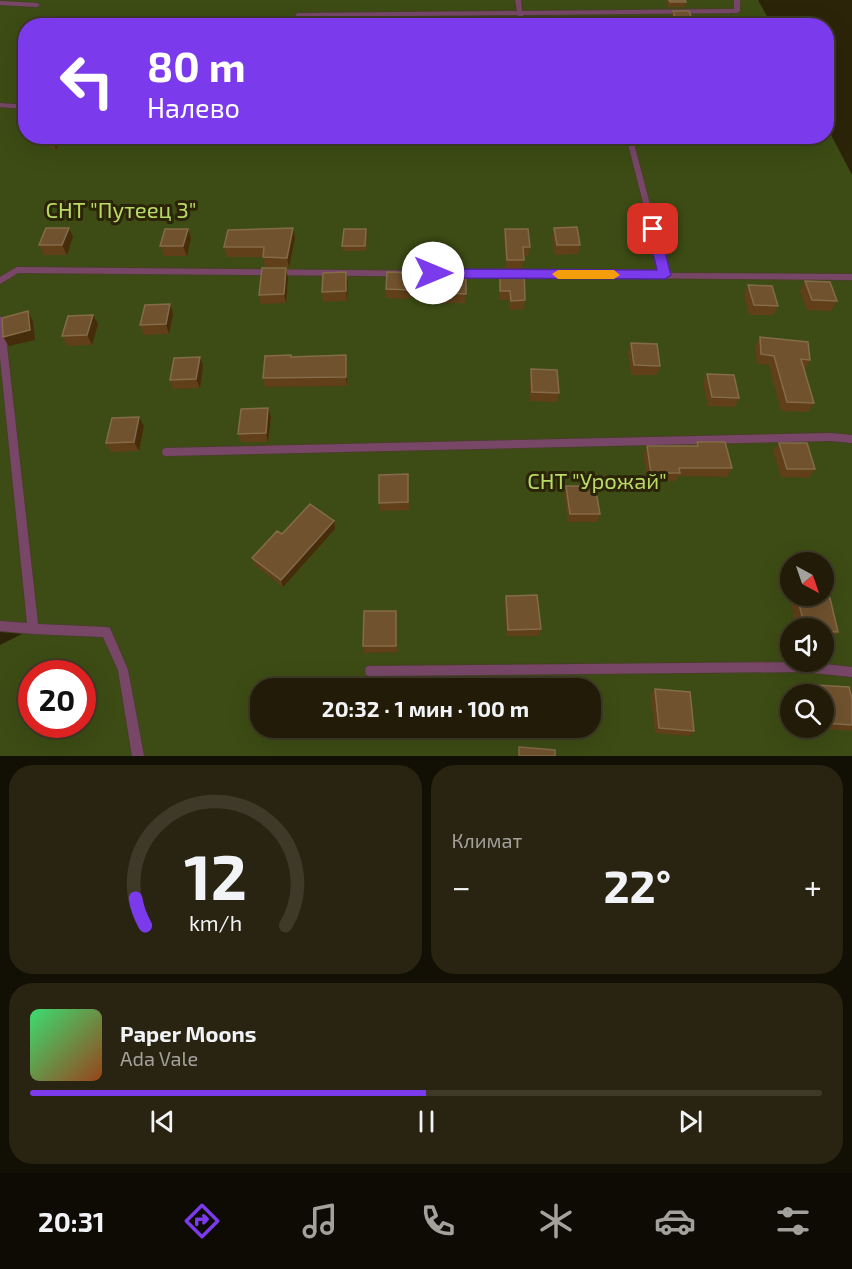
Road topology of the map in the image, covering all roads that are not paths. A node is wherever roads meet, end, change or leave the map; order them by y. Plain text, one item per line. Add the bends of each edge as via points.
1 (518, 0) edge
2 (737, 0) edge
3 (0, 3) edge
4 (37, 5) dead end
5 (520, 13) junction
6 (298, 15) dead end
7 (521, 18) edge
8 (0, 105) edge
9 (18, 106) edge
10 (631, 144) edge
11 (665, 275) junction
12 (852, 277) edge
13 (0, 281) edge
14 (0, 319) edge
15 (852, 439) edge
16 (166, 452) dead end
17 (0, 626) edge
18 (33, 629) junction
19 (370, 672) dead end
20 (852, 672) edge
21 (138, 756) edge

1 - 5 lane
2 - 5 lane via 737,11
3 - 4 lane
5 - 6 lane
5 - 7 lane
8 - 9 lane
10 - 11 lane
11 - 12 lane
11 - 13 lane via 16,270
14 - 18 lane
15 - 16 lane via 830,436
17 - 18 lane
18 - 21 lane via 106,632 123,670
19 - 20 lane via 803,667

